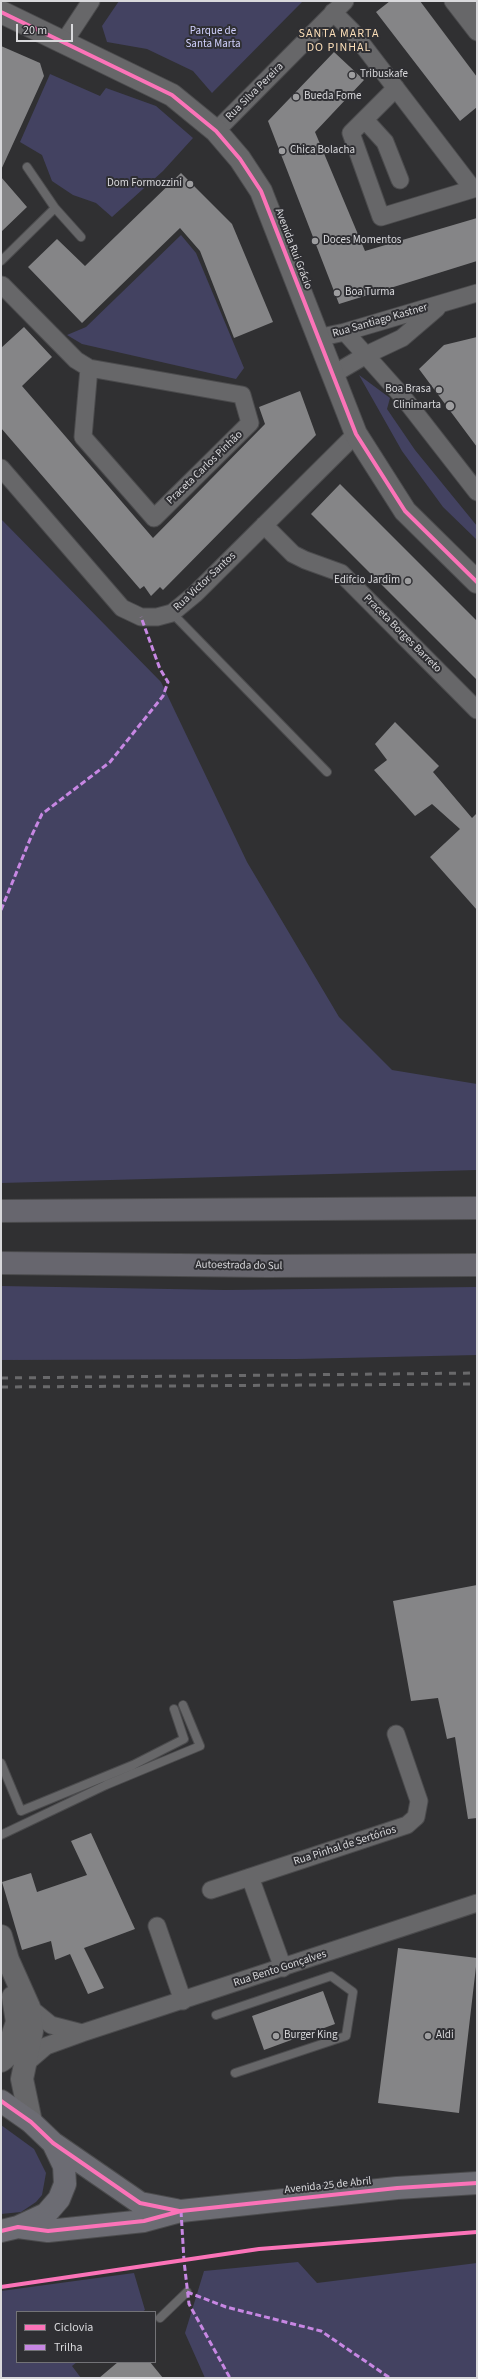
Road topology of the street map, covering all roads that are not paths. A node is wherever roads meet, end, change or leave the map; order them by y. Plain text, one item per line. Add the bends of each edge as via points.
1 (91, 1) edge
2 (453, 1) edge
3 (470, 1) edge
4 (339, 7) edge
5 (477, 10) edge
6 (1, 12) edge
7 (477, 32) edge
8 (64, 42) junction
9 (396, 88) junction
10 (365, 120) junction
11 (216, 131) junction
12 (27, 167) dead end
13 (400, 180) dead end
14 (55, 208) junction
15 (81, 237) dead end
16 (1, 260) edge
17 (1, 285) edge
18 (477, 293) edge
19 (441, 304) junction
20 (345, 332) junction
21 (317, 338) junction
22 (366, 355) junction
23 (89, 368) junction
24 (332, 375) junction
25 (356, 434) junction
26 (1, 468) edge
27 (477, 492) edge
28 (264, 525) junction
29 (477, 582) edge
30 (172, 613) junction
31 (477, 710) edge
32 (327, 772) dead end
33 (477, 1208) edge
34 (1, 1211) edge
35 (1, 1263) edge
36 (477, 1265) edge
37 (183, 1705) dead end
38 (174, 1709) dead end
39 (396, 1734) dead end
40 (1, 1763) edge
41 (1, 1835) edge
42 (250, 1877) junction
43 (211, 1890) dead end
44 (477, 1902) edge
45 (157, 1926) dead end
46 (1, 1936) edge
47 (8, 1960) junction
48 (282, 1968) junction
49 (183, 2001) junction
50 (29, 2007) junction
51 (216, 2015) dead end
52 (82, 2034) junction
53 (1, 2061) edge
54 (25, 2064) junction
55 (235, 2073) dead end
56 (1, 2101) edge
57 (31, 2122) junction
58 (53, 2143) junction
59 (477, 2183) edge
60 (181, 2211) junction
61 (9, 2229) edge
62 (187, 2292) dead end
63 (160, 2318) dead end

1 - 8 street
2 - 7 street
3 - 5 street
4 - 9 street via 352,31
4 - 11 street, Rua Silva Pereira
6 - 8 street, Avenida Rui Grácio
8 - 11 street, Avenida Rui Grácio via 172,95
9 - 10 street
9 - 10 street via 473,189 381,217 352,133
10 - 13 street via 385,142
11 - 21 street, Avenida Rui Grácio via 240,159 261,192
12 - 14 lane
14 - 15 lane
14 - 16 lane
17 - 23 street, Praceta Carlos Pinhão via 76,360
18 - 19 street, Rua Santiago Kastner
19 - 20 street, Rua Santiago Kastner
19 - 22 street, Rua Santiago Kastner via 402,338
20 - 21 street, Rua Santiago Kastner
20 - 22 street
21 - 24 street, Avenida Rui Grácio
22 - 24 street, Rua Santiago Kastner
22 - 27 street via 403,397
23 - 23 street, Praceta Carlos Pinhão via 83,437 154,518 250,423 242,395
24 - 25 street, Avenida Rui Grácio
25 - 28 street, Rua Victor Santos
25 - 29 street, Avenida Rui Grácio via 405,511
26 - 30 street, Rua Victor Santos via 122,608 141,617 157,617
28 - 30 street, Rua Victor Santos via 195,594
28 - 31 street, Praceta Borges Barreto via 294,554 341,573
30 - 32 lane
33 - 34 highway
35 - 36 highway, Autoestrada do Sul
37 - 41 lane via 200,1746 106,1785
38 - 40 lane via 184,1739 133,1765 21,1811
39 - 42 street, Rua Pinhal de Sertórios via 419,1801 416,1817 398,1829
42 - 43 street, Rua Pinhal de Sertórios
42 - 48 street
44 - 48 street, Rua Bento Gonçalves
45 - 49 street
46 - 47 street
47 - 50 street
47 - 53 street via 17,2022 6,2058
48 - 49 street, Rua Bento Gonçalves
49 - 52 street, Rua Bento Gonçalves
50 - 52 street via 51,2025
50 - 54 street via 32,2031
51 - 55 lane via 332,1976 353,1992 346,2036
52 - 54 street, Rua Bento Gonçalves via 46,2046
54 - 57 street via 22,2079
56 - 57 main road, Avenida 25 de Abril
57 - 58 main road, Avenida 25 de Abril
58 - 60 main road, Avenida 25 de Abril via 140,2203
58 - 61 main road, Avenida 25 de Abril via 64,2166 64,2184 59,2199 46,2214
59 - 60 main road, Avenida 25 de Abril via 397,2188
60 - 61 main road, Avenida 25 de Abril via 144,2221 48,2232
62 - 63 lane

